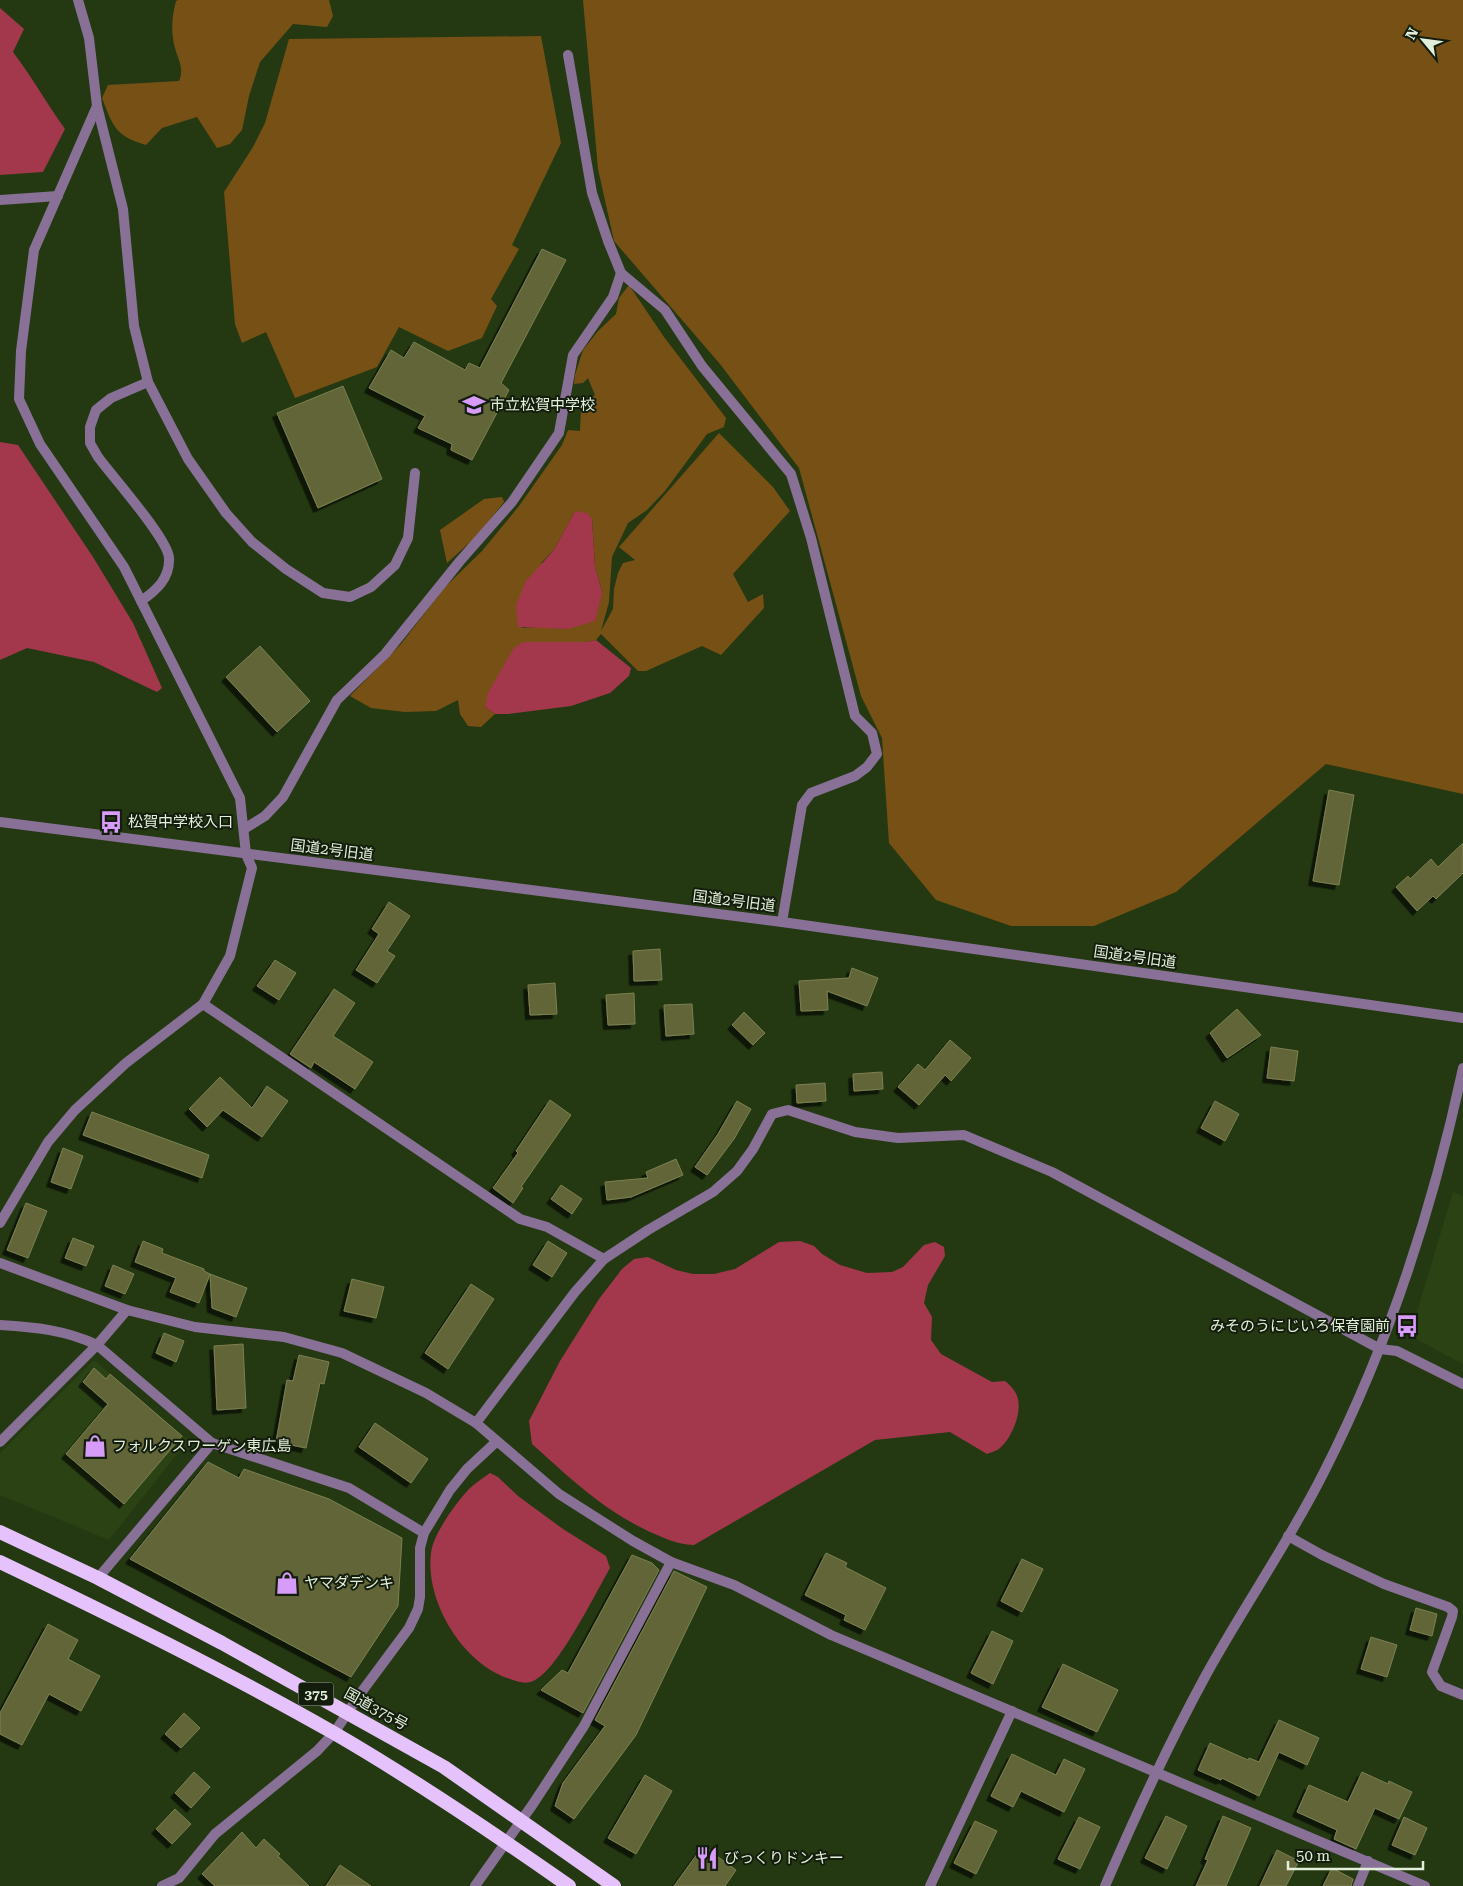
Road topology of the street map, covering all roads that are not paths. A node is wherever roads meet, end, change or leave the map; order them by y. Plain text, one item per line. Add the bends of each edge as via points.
1 (78, 0) edge
2 (568, 55) dead end
3 (96, 106) junction
4 (58, 196) junction
5 (0, 200) edge
6 (621, 272) junction
7 (148, 382) junction
8 (415, 473) dead end
9 (142, 601) junction
10 (0, 822) edge
11 (244, 829) junction
12 (246, 854) junction
13 (782, 922) junction
14 (202, 1004) junction
15 (1463, 1018) edge
16 (1463, 1068) edge
17 (1460, 1100) edge
18 (0, 1223) edge
19 (604, 1260) junction
20 (0, 1263) edge
21 (127, 1310) junction
22 (0, 1325) edge
23 (97, 1345) junction
24 (1380, 1349) junction
25 (1463, 1384) edge
26 (476, 1422) junction
27 (0, 1442) edge
28 (212, 1442) junction
29 (496, 1442) junction
30 (0, 1532) edge
31 (424, 1533) junction
32 (1288, 1536) junction
33 (0, 1562) edge
34 (671, 1562) junction
35 (98, 1578) junction
36 (1463, 1695) edge
37 (1012, 1710) junction
38 (348, 1712) junction
39 (334, 1733) junction
40 (1156, 1771) junction
41 (521, 1820) junction
42 (505, 1841) junction
43 (1368, 1861) junction
44 (162, 1886) edge
45 (475, 1886) edge
46 (569, 1886) edge
47 (614, 1886) edge
48 (930, 1886) edge
49 (1105, 1886) edge
50 (1358, 1886) edge
51 (1426, 1886) edge

1 - 3 street via 89,38
2 - 6 street via 592,193
3 - 4 street
3 - 7 street via 123,209 134,326
4 - 5 street
4 - 9 street via 34,250 21,351 20,399 40,444 124,567
6 - 11 street via 614,297 573,356 559,433 518,495 385,654 337,700 283,797 265,816
6 - 13 street via 665,310 702,366 792,474 855,716 872,733 877,754 867,767 855,776 811,792 802,805
7 - 8 street via 188,459 226,513 252,542 323,592 350,597 372,587 395,565 408,538
7 - 9 street via 112,398 96,410 90,427 90,443 98,457 159,535 169,556 167,576 155,592
9 - 11 street via 240,798
10 - 12 street, 国道2号旧道
11 - 12 street
12 - 13 street, 国道2号旧道
12 - 14 street via 252,868 230,956
13 - 15 street, 国道2号旧道
14 - 18 street via 126,1063 75,1110 48,1142
14 - 19 street via 520,1219 547,1227
16 - 17 street
17 - 24 street via 1432,1199
19 - 24 street via 713,1192 737,1171 772,1114 788,1110 855,1132 898,1138 964,1135 1052,1172
19 - 26 street via 574,1292
20 - 21 street
21 - 23 street
21 - 26 street via 195,1327 284,1337 342,1353 426,1393
22 - 23 street via 55,1330
23 - 27 street
23 - 28 street
24 - 25 street via 1398,1351
24 - 32 street via 1324,1472
26 - 29 street
28 - 31 street via 349,1488
28 - 35 street
29 - 31 street via 450,1490
29 - 34 street via 559,1494
30 - 35 highway, 国道375号 / 375
31 - 38 street via 420,1548 418,1609 409,1628
32 - 36 street via 1384,1584 1453,1611 1432,1672 1441,1686
32 - 40 street via 1207,1673
33 - 39 highway, 375 via 133,1625
34 - 37 street via 734,1584 831,1635
34 - 41 street via 584,1726
35 - 38 highway, 国道375号 / 375
37 - 40 street
37 - 48 street
38 - 39 street
38 - 41 highway, 国道375号 / 375 via 444,1767
39 - 42 highway, 375
39 - 44 street via 317,1752 215,1834 179,1878
40 - 43 street
40 - 49 street
41 - 42 street
41 - 47 highway, 国道375号 / 375
42 - 45 street
42 - 46 highway, 375
43 - 50 street
43 - 51 street

